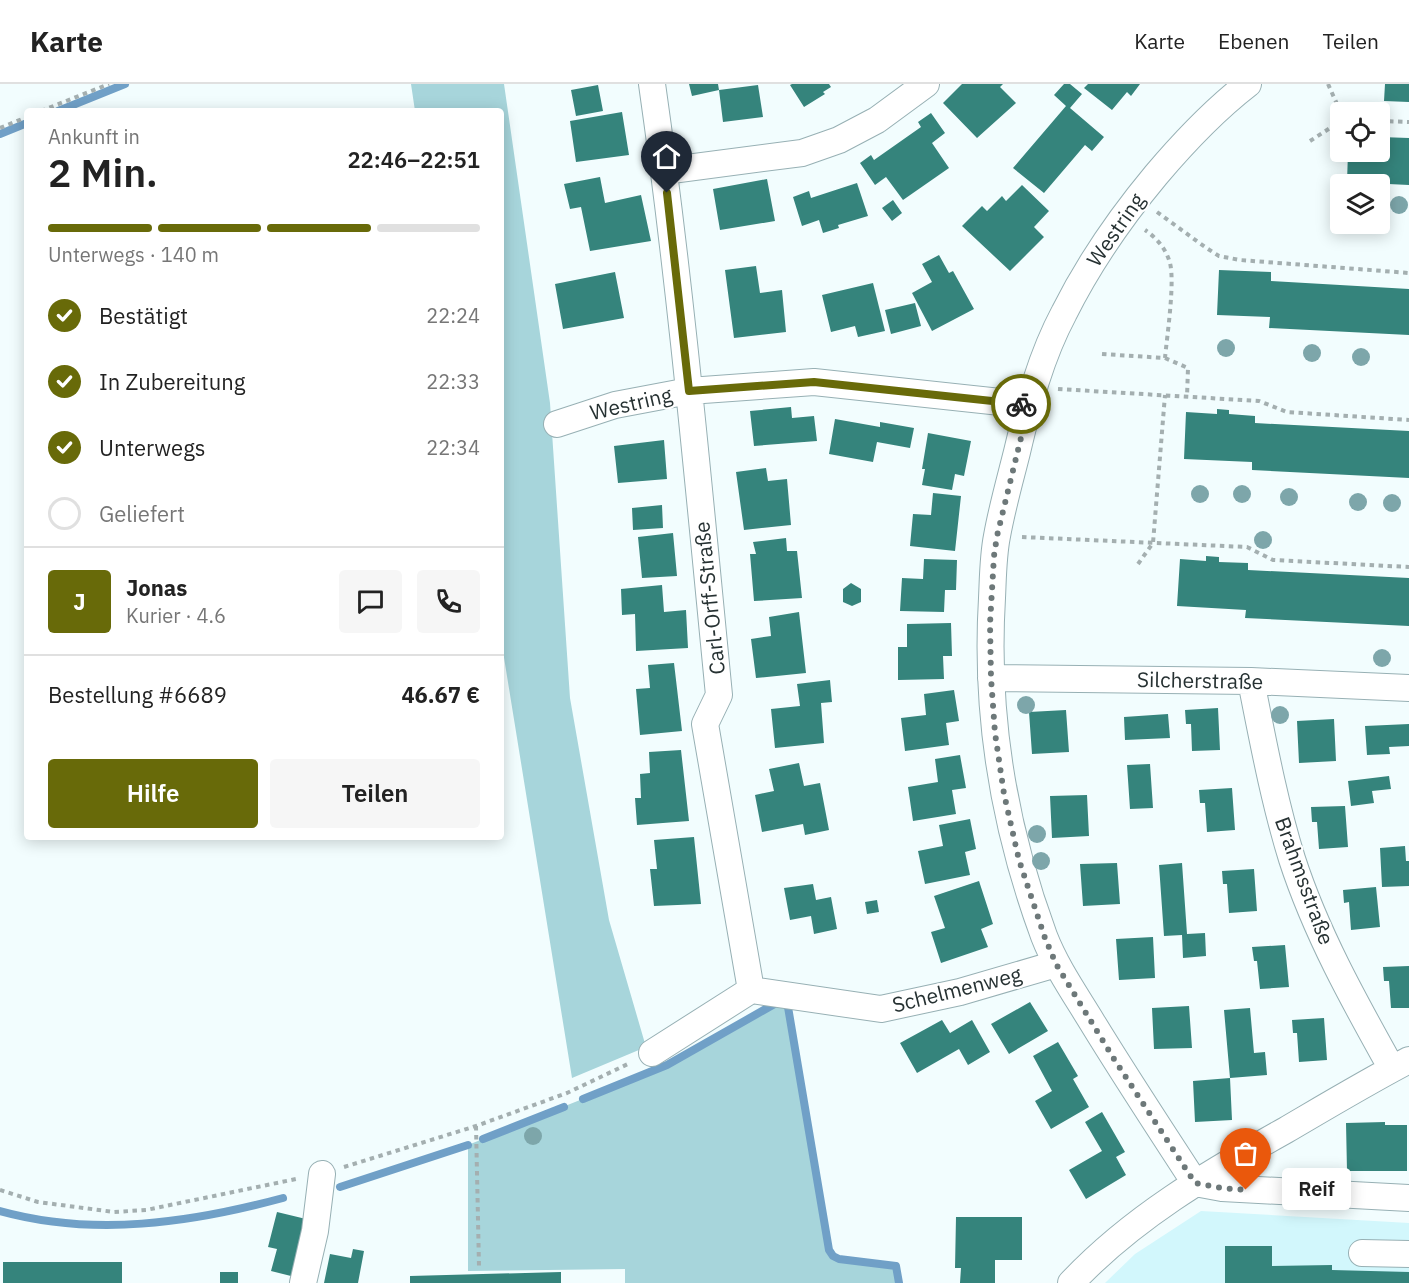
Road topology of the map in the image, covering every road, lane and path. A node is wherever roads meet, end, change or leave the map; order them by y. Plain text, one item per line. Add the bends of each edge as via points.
1 (109, 84) edge
2 (652, 84) edge
3 (926, 84) edge
4 (1248, 84) edge
5 (1328, 84) edge
6 (1336, 102) edge
7 (49, 108) edge
8 (24, 118) edge
9 (1390, 121) edge
10 (1409, 122) edge
11 (0, 128) edge
12 (1330, 128) edge
13 (1310, 141) dead end
14 (664, 171) junction
15 (1130, 208) junction
16 (1409, 273) edge
17 (1102, 354) dead end
18 (1165, 358) junction
19 (689, 391) junction
20 (1165, 395) junction
21 (1031, 396) junction
22 (1187, 397) junction
23 (1409, 420) edge
24 (557, 424) dead end
25 (997, 536) junction
26 (1153, 543) junction
27 (1138, 564) dead end
28 (1409, 567) edge
29 (991, 678) junction
30 (1251, 681) junction
31 (1409, 688) edge
32 (1056, 964) junction
33 (751, 990) junction
34 (652, 1053) dead end
35 (1400, 1065) edge
36 (476, 1126) dead end
37 (322, 1174) dead end
38 (1195, 1183) junction
39 (1409, 1198) edge
40 (1362, 1253) dead end
41 (1409, 1254) edge
42 (479, 1266) dead end
43 (303, 1283) edge
44 (1071, 1283) edge

1 - 7 path
2 - 14 street, Carl-Orff-Straße
3 - 14 street via 877,120 839,140 802,153
4 - 15 street, Westring via 1193,133
5 - 6 path
8 - 11 path
9 - 10 path
12 - 13 path
14 - 19 street, Carl-Orff-Straße
15 - 16 path via 1219,256
15 - 18 path via 1163,247 1170,265
15 - 21 street, Westring via 1094,258 1062,315
17 - 18 path
18 - 22 path via 1188,368
19 - 21 street, Westring via 814,382
19 - 24 street, Westring via 615,405
19 - 33 street, Carl-Orff-Straße via 719,695 705,724
20 - 21 path
20 - 22 path
20 - 26 path
21 - 25 street, Westring
22 - 23 path via 1259,401 1287,412
25 - 26 path
25 - 29 street, Westring via 990,624
26 - 27 path
26 - 28 path via 1247,547 1273,560
29 - 30 street, Silcherstraße
29 - 32 street, Westring via 1006,805 1019,860
30 - 31 street, Silcherstraße
30 - 35 street, Brahmsstraße via 1277,806 1302,887 1330,954
32 - 33 street, Schelmenweg via 960,992 881,1009
32 - 38 street, Westring
33 - 34 street
35 - 38 street
36 - 42 path
37 - 43 street
38 - 39 street via 1222,1188
38 - 44 street via 1094,1259
40 - 41 street

